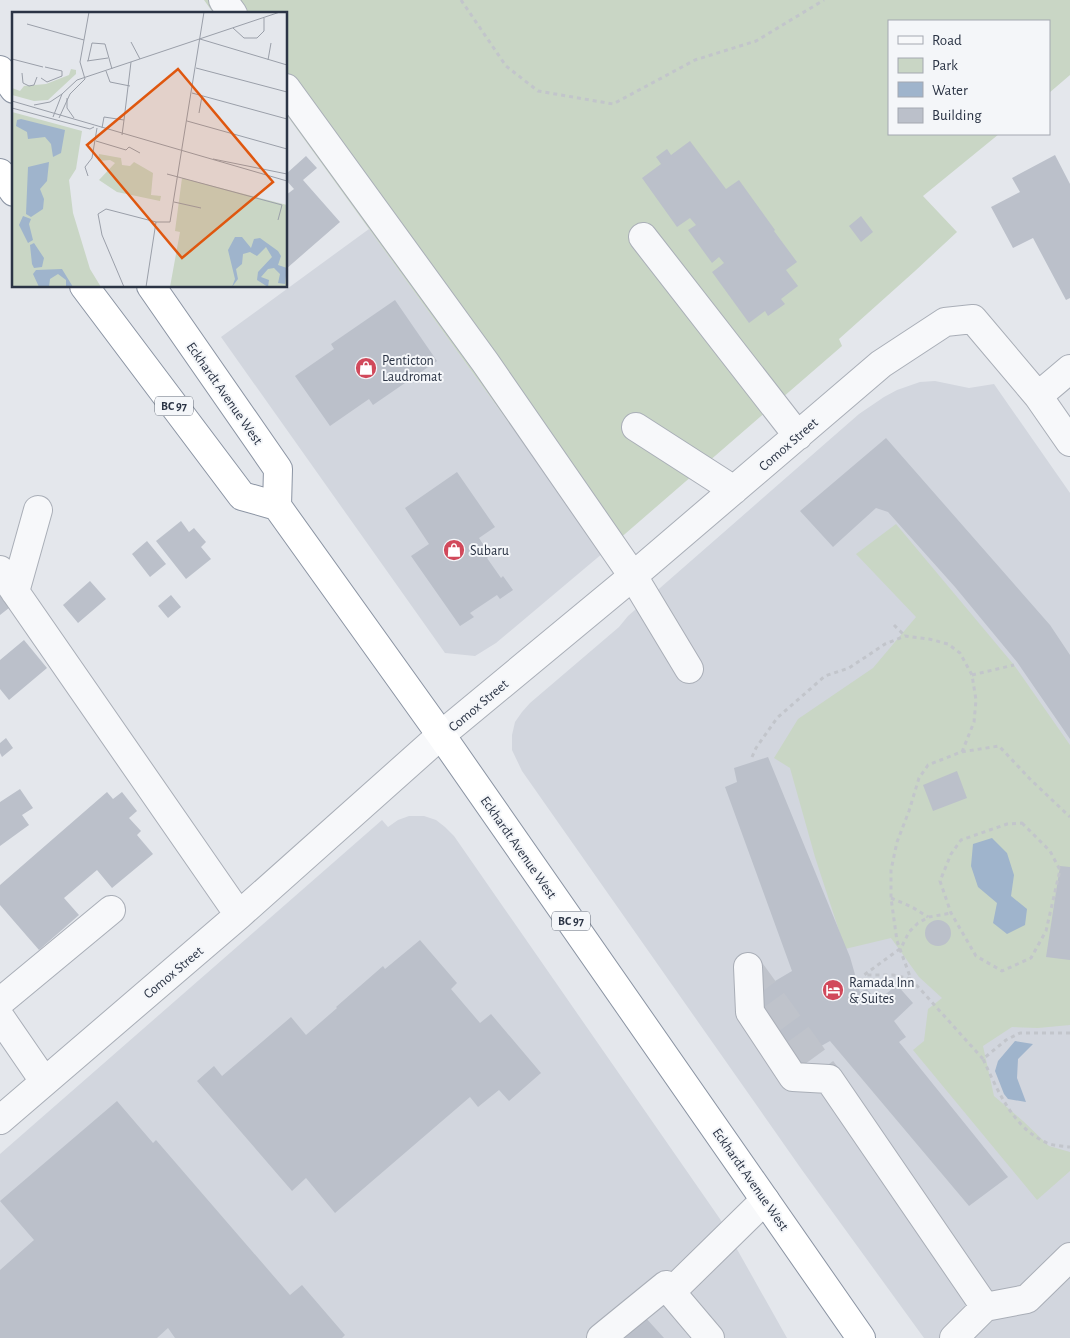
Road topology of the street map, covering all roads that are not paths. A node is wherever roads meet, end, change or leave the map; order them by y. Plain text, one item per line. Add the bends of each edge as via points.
1 (223, 0) edge
2 (232, 12) edge
3 (0, 70) edge
4 (12, 86) edge
5 (288, 91) edge
6 (0, 173) edge
7 (12, 189) edge
8 (643, 237) dead end
9 (86, 288) edge
10 (152, 288) edge
11 (1070, 369) edge
12 (1038, 396) junction
13 (636, 427) dead end
14 (798, 436) junction
15 (1070, 442) edge
16 (734, 490) junction
17 (277, 506) junction
18 (38, 510) dead end
19 (0, 570) edge
20 (633, 576) junction
21 (15, 592) junction
22 (689, 669) dead end
23 (441, 735) junction
24 (111, 910) dead end
25 (239, 915) junction
26 (748, 967) dead end
27 (0, 1002) edge
28 (0, 1018) edge
29 (44, 1081) junction
30 (0, 1120) edge
31 (765, 1200) junction
32 (1070, 1257) edge
33 (671, 1292) junction
34 (985, 1307) junction
35 (601, 1338) edge
36 (710, 1338) edge
37 (861, 1338) edge
38 (954, 1338) edge

1 - 2 street
3 - 4 highway
5 - 20 street via 485,362
6 - 7 highway
8 - 14 street
9 - 17 highway, BC 97 via 242,496
10 - 17 highway, Eckhardt Avenue West via 278,469
11 - 12 street
12 - 14 street, Comox Street via 973,319 945,322 882,364
12 - 15 street
13 - 16 street
14 - 16 street, Comox Street
16 - 20 street, Comox Street
17 - 23 highway, Eckhardt Avenue West / BC 97
18 - 21 street
19 - 21 street
20 - 22 street
20 - 23 street, Comox Street
21 - 25 street
23 - 25 street, Comox Street
23 - 31 highway, Eckhardt Avenue West / BC 97
24 - 27 street
25 - 29 street, Comox Street
26 - 34 street via 750,1012 792,1077 829,1079
28 - 29 street
29 - 30 street, Comox Street
31 - 33 street
31 - 37 highway, Eckhardt Avenue West / BC 97
32 - 34 street via 1026,1299
33 - 35 street via 666,1285
33 - 36 street
34 - 38 street

